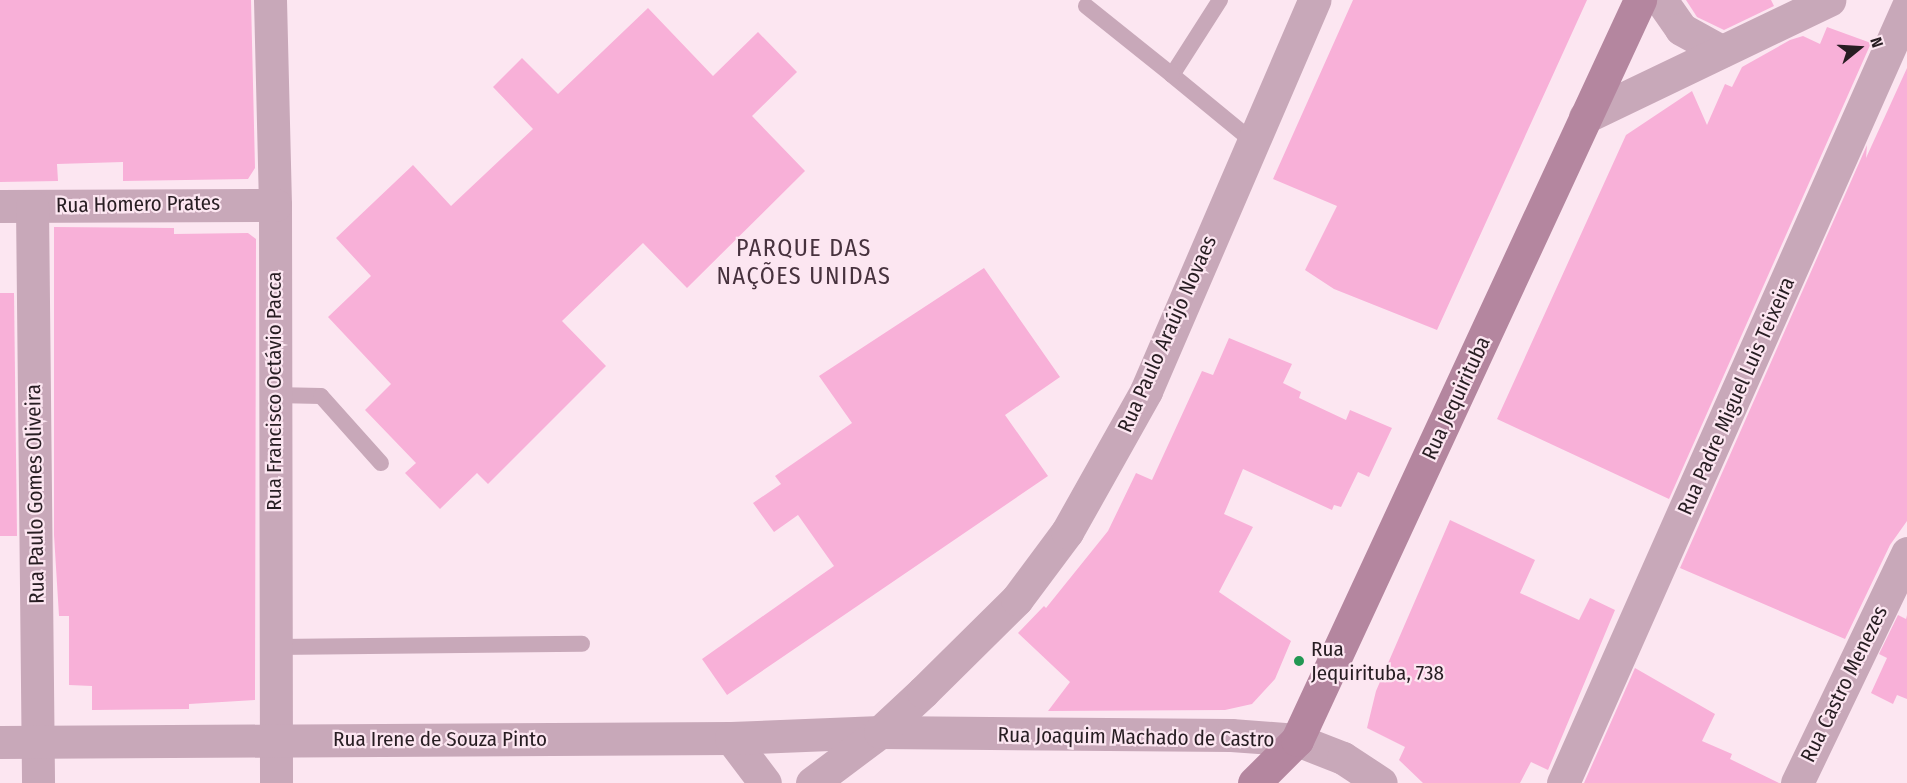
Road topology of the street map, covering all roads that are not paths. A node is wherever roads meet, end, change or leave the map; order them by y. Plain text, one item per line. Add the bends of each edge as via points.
1 (270, 0) edge
2 (1220, 0) edge
3 (1314, 0) edge
4 (1640, 0) edge
5 (1661, 0) edge
6 (1828, 0) edge
7 (1086, 6) dead end
8 (1907, 8) edge
9 (1721, 51) junction
10 (1172, 75) junction
11 (1584, 117) junction
12 (1251, 140) junction
13 (275, 205) junction
14 (0, 206) edge
15 (32, 206) junction
16 (275, 395) junction
17 (381, 463) dead end
18 (1907, 553) edge
19 (582, 644) dead end
20 (276, 646) junction
21 (880, 732) junction
22 (731, 738) junction
23 (276, 740) junction
24 (1297, 740) junction
25 (38, 741) junction
26 (0, 742) edge
27 (38, 783) edge
28 (276, 783) edge
29 (765, 783) edge
30 (812, 783) edge
31 (1254, 783) edge
32 (1381, 783) edge
33 (1563, 783) edge
34 (1797, 783) edge

1 - 13 street, Rua Francisco Octávio Pacca
2 - 10 lane
3 - 12 street, Rua Paulo Araújo Novaes
4 - 11 street, Rua Jequirituba
5 - 9 street via 1681,29
6 - 9 street
7 - 10 lane
8 - 33 street, Rua Padre Miguel Luis Teixeira
9 - 11 street
10 - 12 lane
11 - 24 street, Rua Jequirituba
12 - 21 street, Rua Paulo Araújo Novaes via 1146,391 1067,532 1017,600
13 - 15 street, Rua Homero Prates
13 - 16 street, Rua Francisco Octávio Pacca
14 - 15 street, Rua Homero Prates
15 - 25 street, Rua Paulo Gomes Oliveira
16 - 17 lane via 321,396
16 - 20 street, Rua Francisco Octávio Pacca
18 - 34 street, Rua Castro Menezes
19 - 20 lane
20 - 23 street, Rua Francisco Octávio Pacca
21 - 22 street, Rua Irene de Souza Pinto
21 - 24 street, Rua Joaquim Machado de Castro via 1231,735
21 - 30 street, Rua Paulo Araújo Novaes
22 - 23 street, Rua Irene de Souza Pinto
22 - 29 street
23 - 25 street, Rua Irene de Souza Pinto
23 - 28 street, Rua Francisco Octávio Pacca
24 - 31 street, Rua Jequirituba
24 - 32 street, Rua Joaquim Machado de Castro via 1343,758
25 - 26 street, Rua Irene de Souza Pinto
25 - 27 street, Rua Paulo Gomes Oliveira

